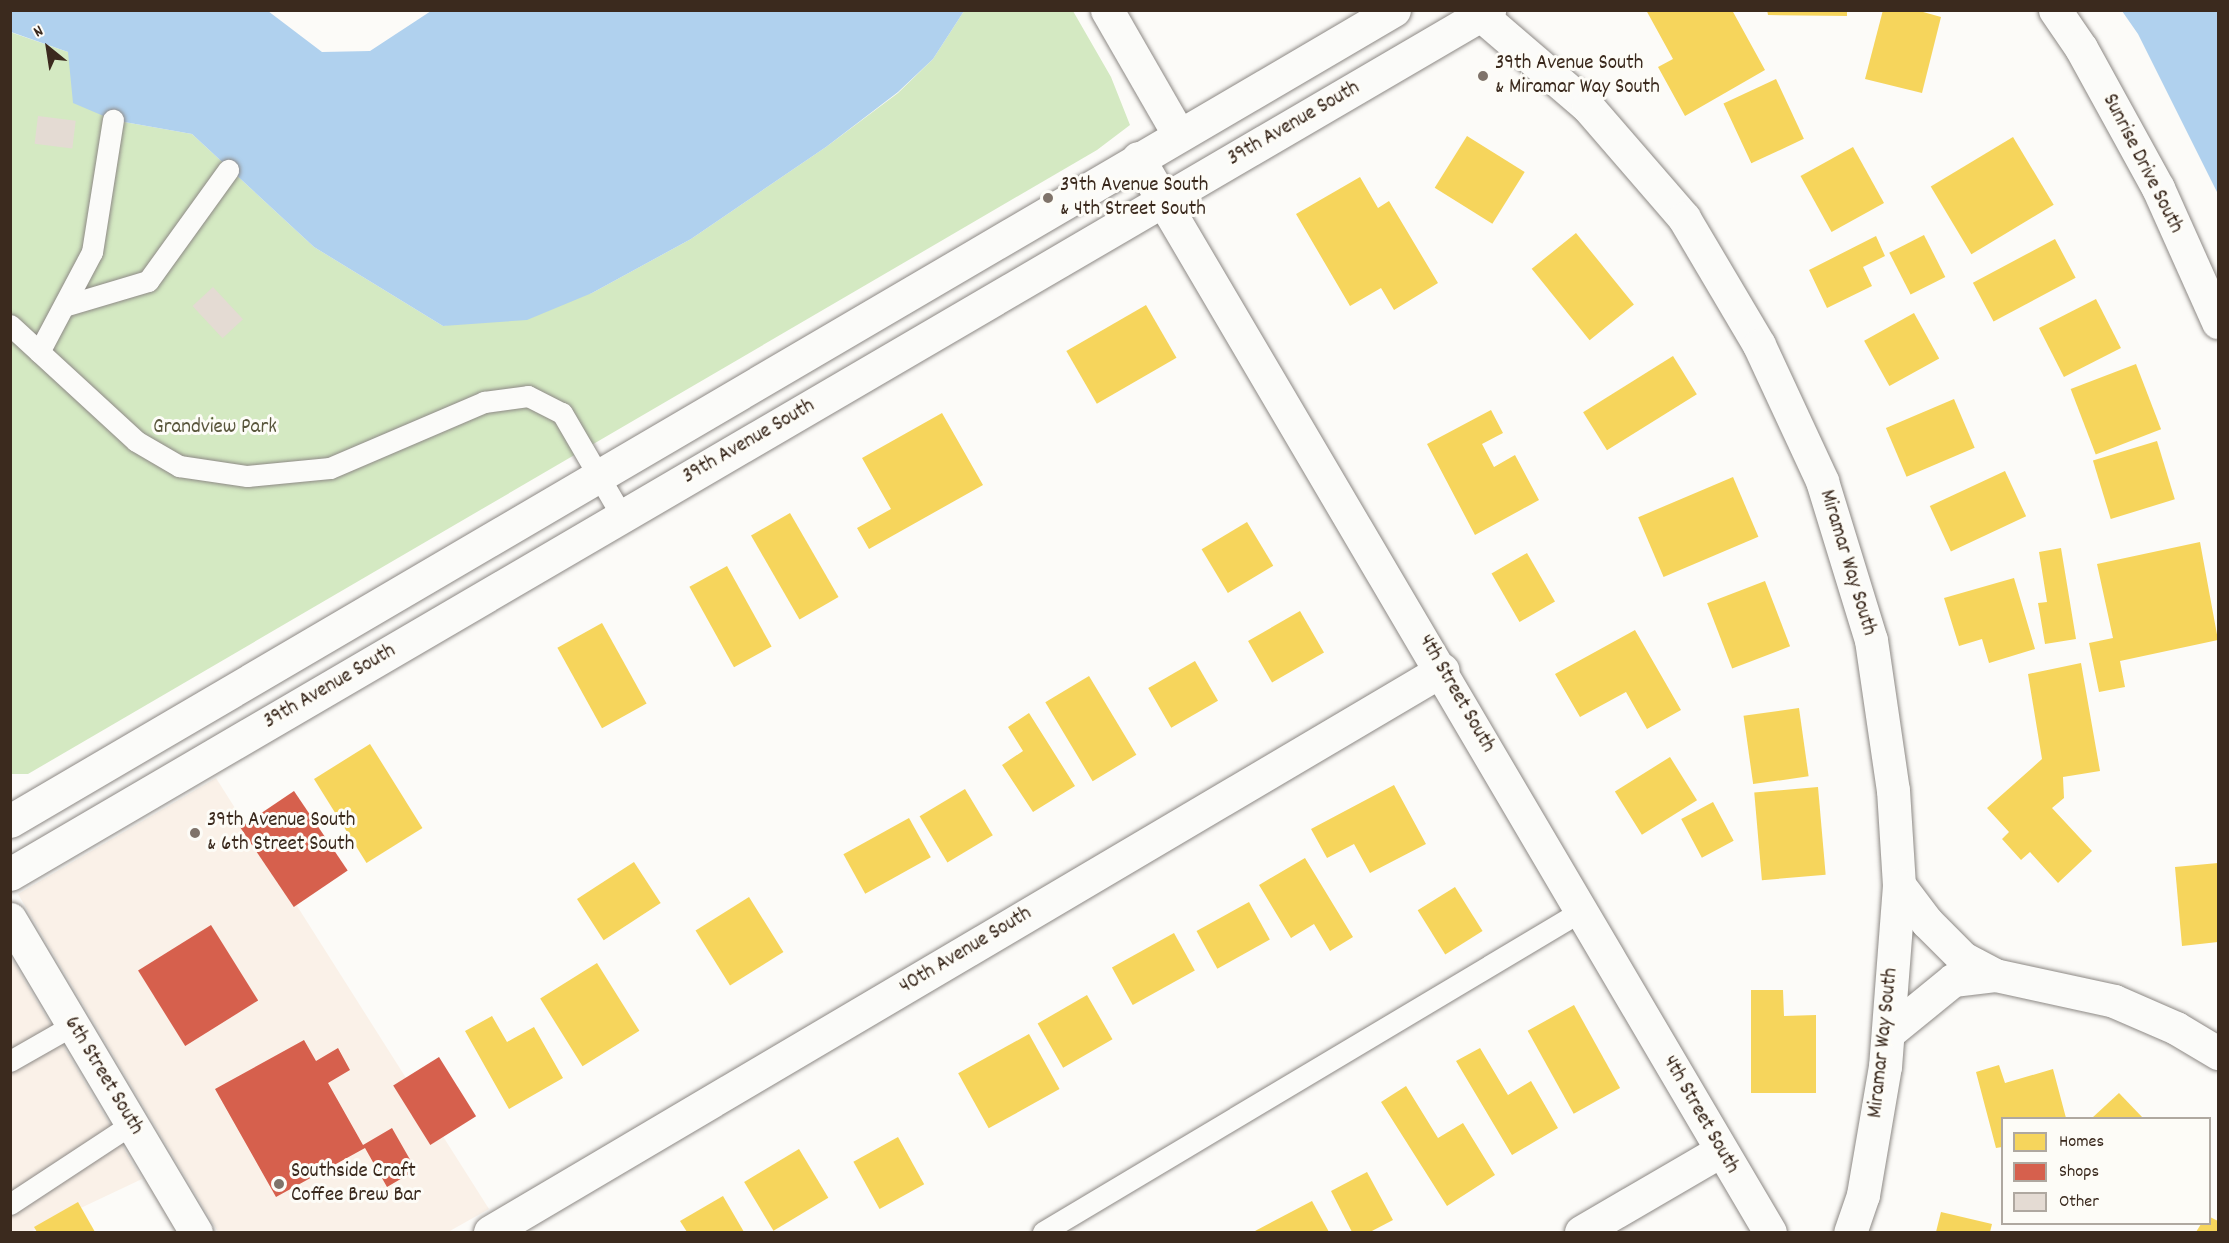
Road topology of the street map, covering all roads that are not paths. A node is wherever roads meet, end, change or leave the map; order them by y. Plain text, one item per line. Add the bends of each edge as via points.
1 (1107, 10) edge
2 (1394, 10) edge
3 (2055, 10) edge
4 (1481, 12) edge
5 (113, 120) dead end
6 (1179, 135) junction
7 (1138, 158) junction
8 (228, 170) dead end
9 (1163, 200) junction
10 (64, 306) junction
11 (2218, 322) edge
12 (10, 325) edge
13 (39, 352) junction
14 (598, 476) junction
15 (622, 516) junction
16 (1442, 670) junction
17 (10, 820) edge
18 (10, 874) edge
19 (1899, 885) junction
20 (1581, 911) junction
21 (10, 919) edge
22 (1995, 975) junction
23 (73, 1024) junction
24 (1888, 1032) junction
25 (2218, 1053) edge
26 (10, 1061) edge
27 (132, 1124) junction
28 (1720, 1151) junction
29 (10, 1204) edge
30 (196, 1233) edge
31 (490, 1233) edge
32 (1043, 1233) edge
33 (1581, 1233) edge
34 (1770, 1233) edge
35 (1850, 1233) edge

1 - 6 street
2 - 6 street
3 - 11 street, Sunrise Drive South via 2081,48 2158,188
4 - 9 street, 39th Avenue South
4 - 19 street, Miramar Way South via 1588,107 1684,218 1759,345 1822,481 1871,640 1893,790
5 - 10 lane via 92,252
6 - 7 street
7 - 9 street, 4th Street South
7 - 14 street
8 - 10 lane via 148,281
9 - 15 street, 39th Avenue South
9 - 16 street, 4th Street South
10 - 13 lane
12 - 13 lane
13 - 14 lane via 136,441 179,466 247,476 330,468 484,402 528,396 562,413
14 - 15 lane
14 - 17 street
15 - 18 street, 39th Avenue South
16 - 20 street, 4th Street South
16 - 31 street, 40th Avenue South
19 - 22 street via 1927,922 1963,958
19 - 24 street, Miramar Way South
20 - 28 street, 4th Street South
20 - 32 lane
21 - 23 street, 6th Street South
22 - 24 street via 1953,980
22 - 25 street via 2114,1001 2176,1028
23 - 26 lane
23 - 27 street, 6th Street South
24 - 35 street, Miramar Way South via 1863,1194
27 - 29 lane
27 - 30 street, 6th Street South
28 - 33 street
28 - 34 street, 4th Street South

